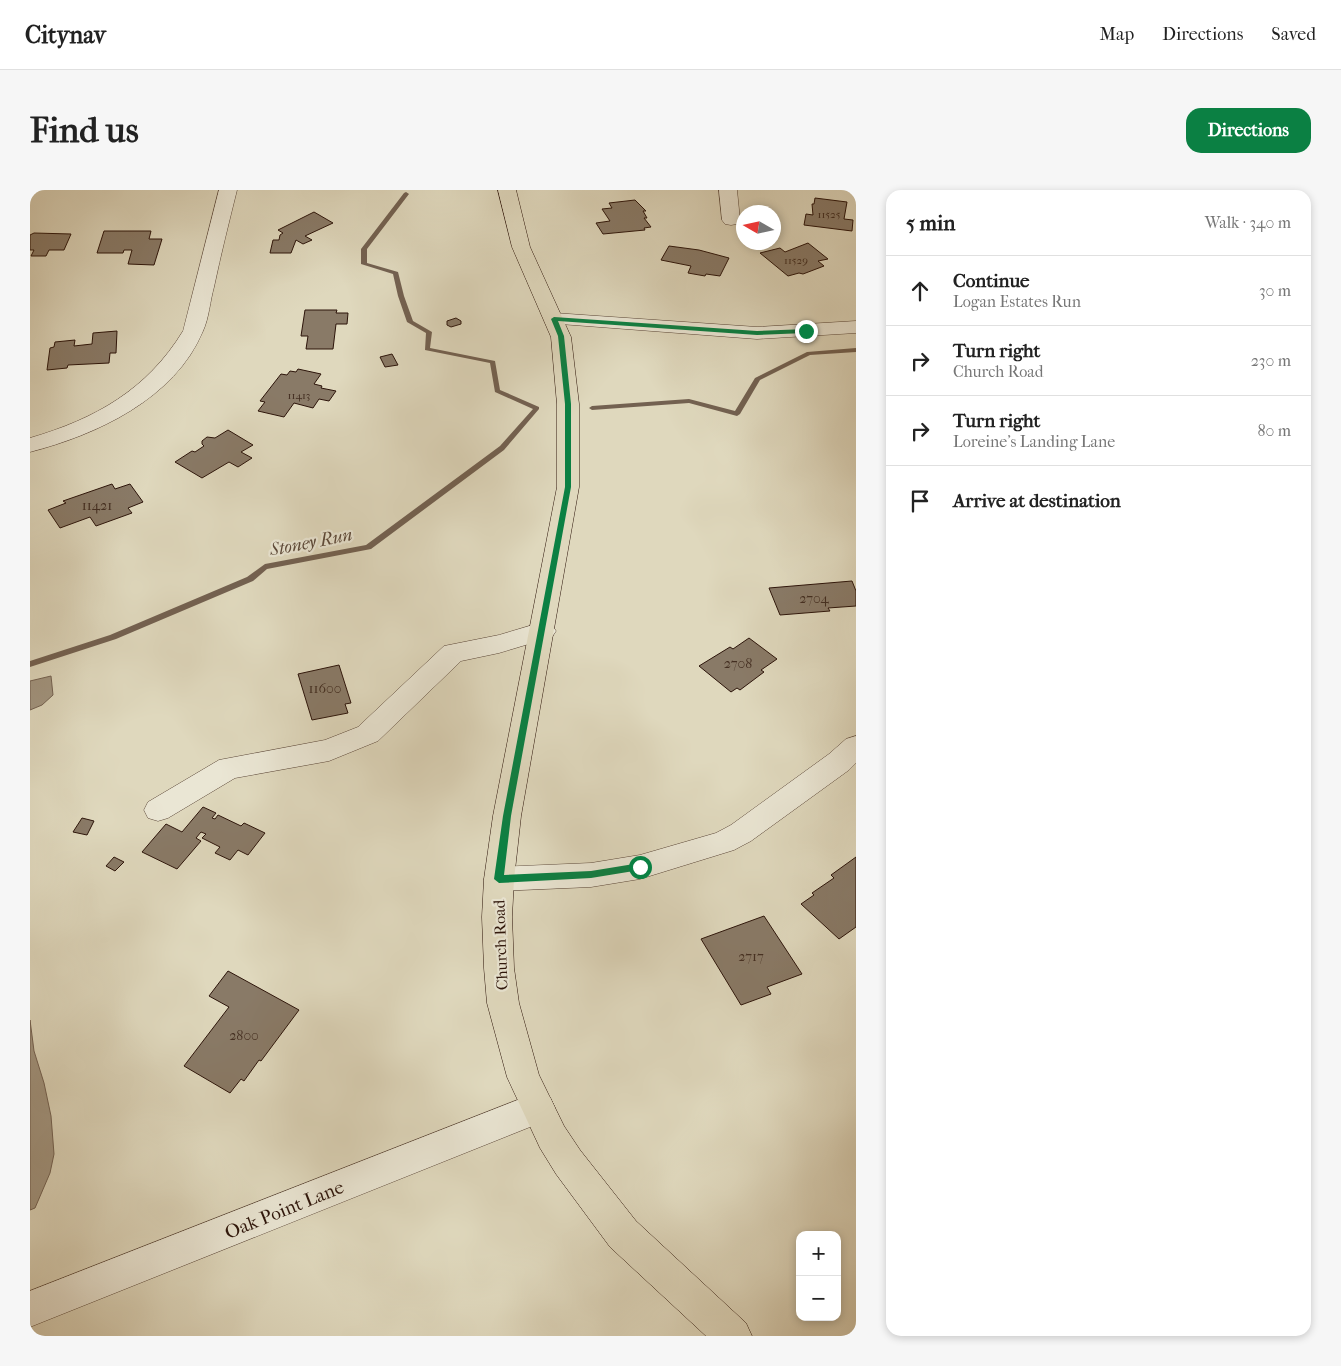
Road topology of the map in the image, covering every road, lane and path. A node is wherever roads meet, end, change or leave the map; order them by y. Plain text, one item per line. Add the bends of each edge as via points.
1 (228, 190) edge
2 (507, 190) edge
3 (728, 190) edge
4 (731, 220) dead end
5 (554, 319) junction
6 (856, 327) edge
7 (30, 445) edge
8 (543, 631) junction
9 (856, 746) edge
10 (158, 810) dead end
11 (499, 879) junction
12 (538, 1108) junction
13 (30, 1309) edge
14 (733, 1336) edge

1 - 7 street via 193,331 172,366 144,391 104,417 53,439
2 - 5 main road, Church Road via 521,247
3 - 4 street
5 - 6 street via 757,333
5 - 8 main road, Church Road via 561,336 568,404 568,487
8 - 10 street via 453,653 368,734 328,750 229,768
8 - 11 main road, Church Road via 507,816
9 - 11 street via 840,762 724,842 640,867 591,874
11 - 12 main road, Church Road via 497,917 503,1003 523,1077
12 - 13 street, Oak Point Lane
12 - 14 main road, Church Road via 568,1162 623,1234

